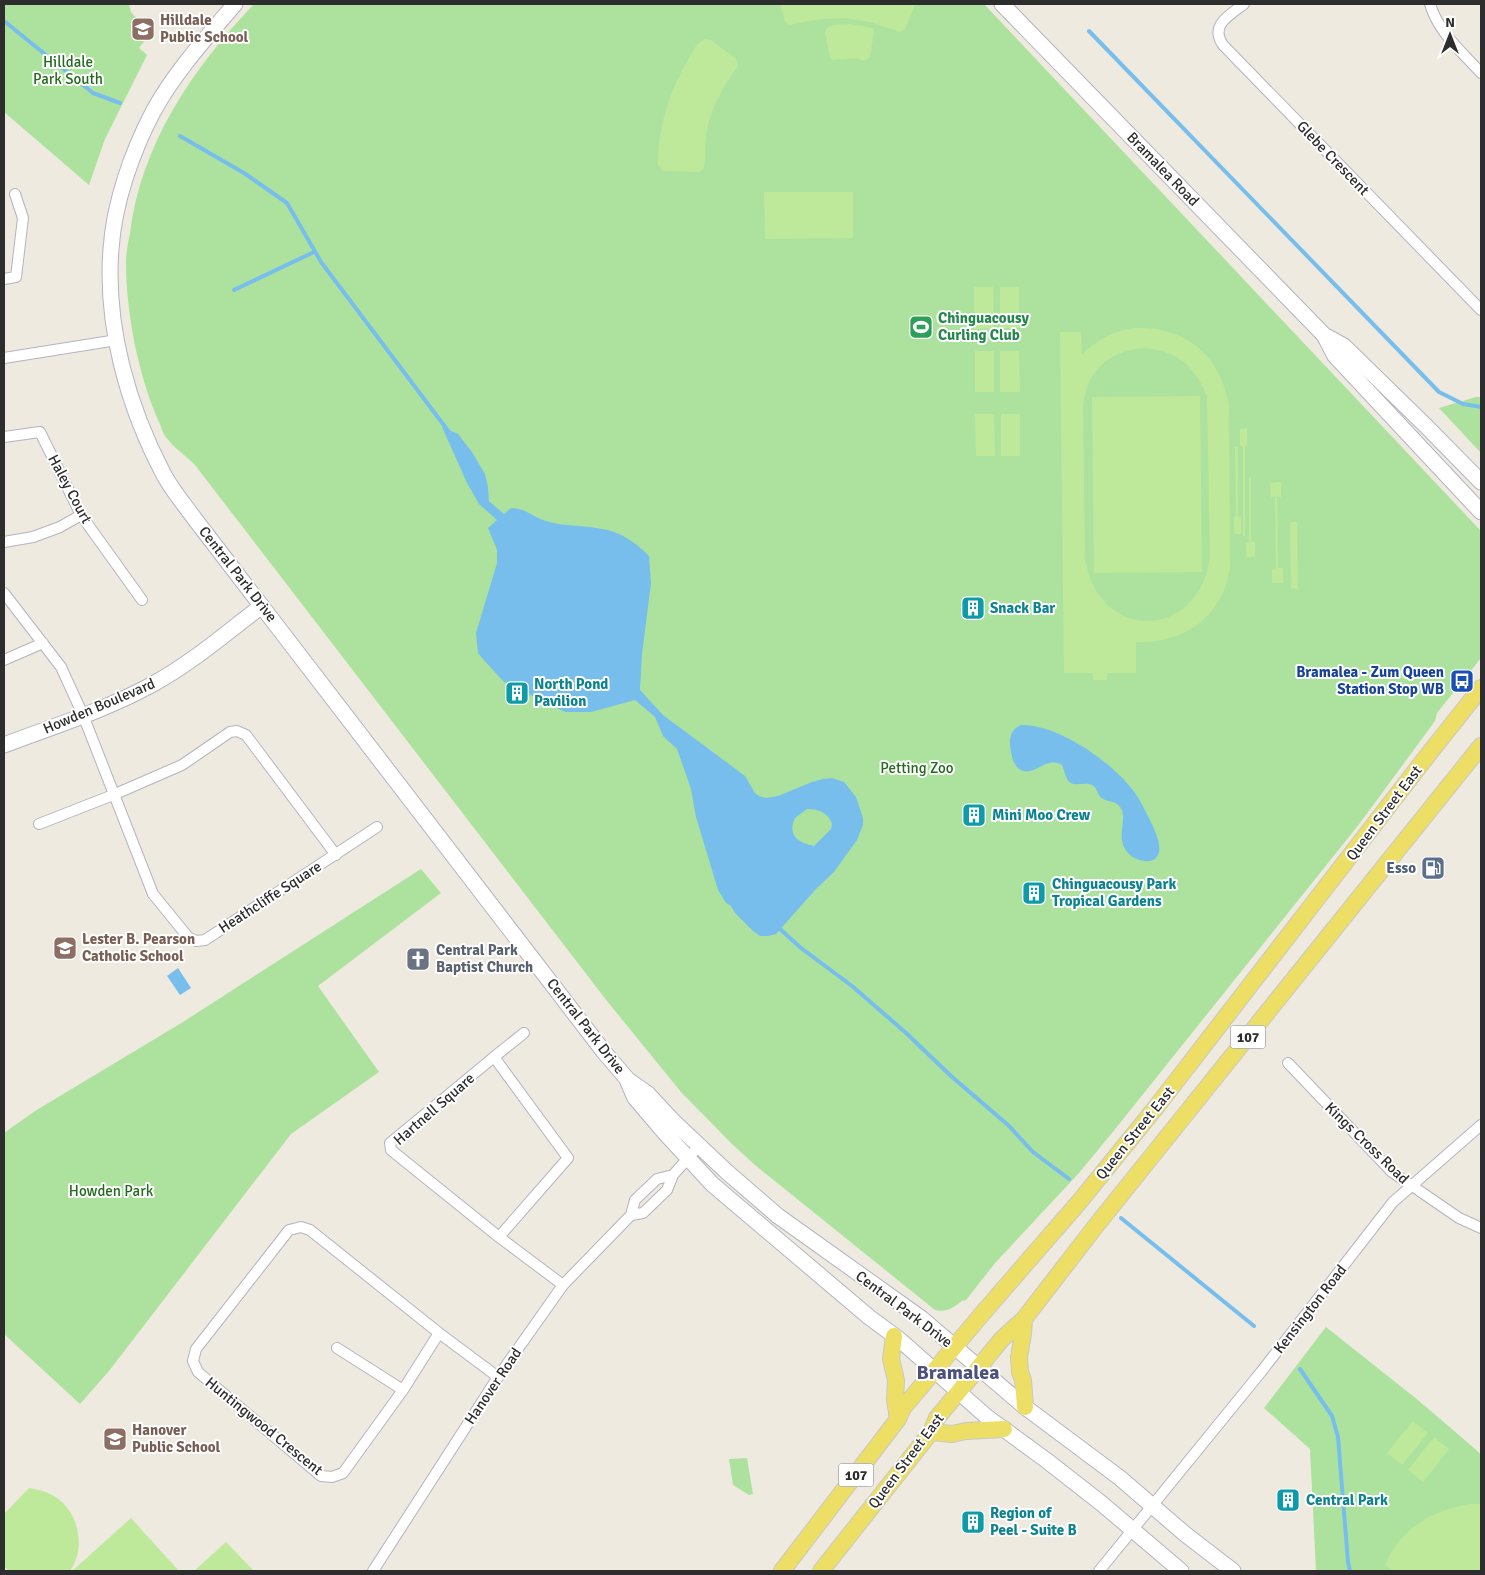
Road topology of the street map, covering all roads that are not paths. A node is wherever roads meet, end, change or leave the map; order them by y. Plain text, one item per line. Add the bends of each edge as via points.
1 (235, 4) edge
2 (1002, 4) edge
3 (1244, 4) edge
4 (1430, 4) edge
5 (1481, 73) edge
6 (16, 194) dead end
7 (4, 279) edge
8 (1481, 310) edge
9 (1324, 334) junction
10 (117, 340) junction
11 (4, 358) edge
12 (4, 437) edge
13 (1481, 482) edge
14 (1481, 512) edge
15 (81, 515) junction
16 (4, 542) edge
17 (4, 593) edge
18 (142, 600) dead end
19 (262, 606) junction
20 (43, 643) junction
21 (4, 660) edge
22 (1481, 688) edge
23 (83, 715) junction
24 (4, 745) edge
25 (1481, 746) edge
26 (113, 795) junction
27 (39, 824) dead end
28 (378, 827) dead end
29 (336, 854) junction
30 (524, 1033) dead end
31 (494, 1057) junction
32 (1288, 1063) dead end
33 (628, 1080) junction
34 (1481, 1125) edge
35 (700, 1146) junction
36 (688, 1158) junction
37 (673, 1175) junction
38 (1410, 1185) junction
39 (631, 1215) junction
40 (1481, 1228) edge
41 (499, 1237) junction
42 (563, 1285) junction
43 (1024, 1319) junction
44 (439, 1332) junction
45 (894, 1336) junction
46 (954, 1347) junction
47 (337, 1348) dead end
48 (978, 1368) junction
49 (935, 1371) junction
50 (498, 1377) junction
51 (403, 1390) junction
52 (959, 1392) junction
53 (1024, 1407) junction
54 (898, 1419) junction
55 (1004, 1429) junction
56 (931, 1432) junction
57 (1152, 1506) junction
58 (1132, 1530) junction
59 (781, 1570) edge
60 (373, 1571) edge
61 (821, 1571) edge
62 (1099, 1571) edge
63 (1181, 1571) edge
64 (1233, 1571) edge

1 - 10 street, Central Park Drive via 165,93 135,151 120,196 111,248 110,274
2 - 9 street, Bramalea Road
3 - 8 street, Glebe Crescent via 1219,26 1218,36 1222,45
4 - 5 street via 1444,33
6 - 7 street via 22,218 16,276
9 - 13 street, Bramalea Road via 1344,346
9 - 14 street, Bramalea Road via 1335,356
10 - 11 street
10 - 19 street, Central Park Drive via 125,380 164,476
12 - 15 street, Haley Court via 40,432
15 - 16 street via 33,537
15 - 18 street, Haley Court
17 - 20 street, Heathcliffe Square
19 - 23 street, Howden Boulevard via 182,666 125,698
19 - 33 street, Central Park Drive
20 - 21 street
20 - 23 street, Heathcliffe Square via 61,666
22 - 46 main road, Queen Street East / 107 via 1158,1106
23 - 24 street, Howden Boulevard
23 - 26 street, Heathcliffe Square
25 - 43 main road, Queen Street East / 107
26 - 27 street, Heathcliffe Square
26 - 29 street, Heathcliffe Square via 182,765 230,732 237,731 246,735
26 - 29 street, Heathcliffe Square via 153,894 188,937 196,941 205,940
28 - 29 street, Heathcliffe Square
30 - 31 street, Hartnell Square
31 - 41 street via 568,1158
31 - 41 street, Hartnell Square via 390,1143 392,1150
32 - 38 street, Kings Cross Road via 1392,1172
33 - 35 street, Central Park Drive via 648,1094
33 - 36 street, Central Park Drive via 635,1098
34 - 38 street, Kensington Road
35 - 36 street, Hanover Road
35 - 46 street, Central Park Drive via 778,1216 921,1318
36 - 37 street, Hanover Road
36 - 45 street, Central Park Drive via 712,1184
37 - 39 street, Hanover Road via 665,1192 643,1213
37 - 39 street, Hanover Road via 657,1179 635,1200
38 - 40 street, Kings Cross Road via 1459,1218
38 - 57 street, Kensington Road via 1393,1202
39 - 42 street, Hanover Road
41 - 42 street, Hartnell Square
42 - 50 street, Hanover Road
43 - 48 main road, Queen Street East / 107
43 - 53 main road via 1019,1357
44 - 50 street, Huntingwood Crescent
44 - 51 street, Huntingwood Crescent
44 - 51 street, Huntingwood Crescent via 310,1230 301,1227 289,1230 196,1349 193,1361 198,1372 321,1476 343,1473
45 - 49 street, Central Park Drive
45 - 54 main road via 891,1359 896,1380
46 - 48 street, Central Park Drive
46 - 49 main road, Queen Street East / 107
47 - 51 street
48 - 52 main road, Queen Street East / 107
48 - 53 street, Central Park Drive
49 - 52 street, Central Park Drive
49 - 54 main road, Queen Street East / 107 via 903,1408
50 - 60 street, Hanover Road
52 - 55 street, Central Park Drive
52 - 56 main road, Queen Street East / 107
53 - 57 street, Central Park Drive via 1120,1478
54 - 59 main road, Queen Street East / 107
55 - 56 main road via 952,1434
55 - 58 street, Central Park Drive
56 - 61 main road, Queen Street East / 107
57 - 58 street, Kensington Road
57 - 64 street, Central Park Drive
58 - 62 street, Kensington Road
58 - 63 street, Central Park Drive

